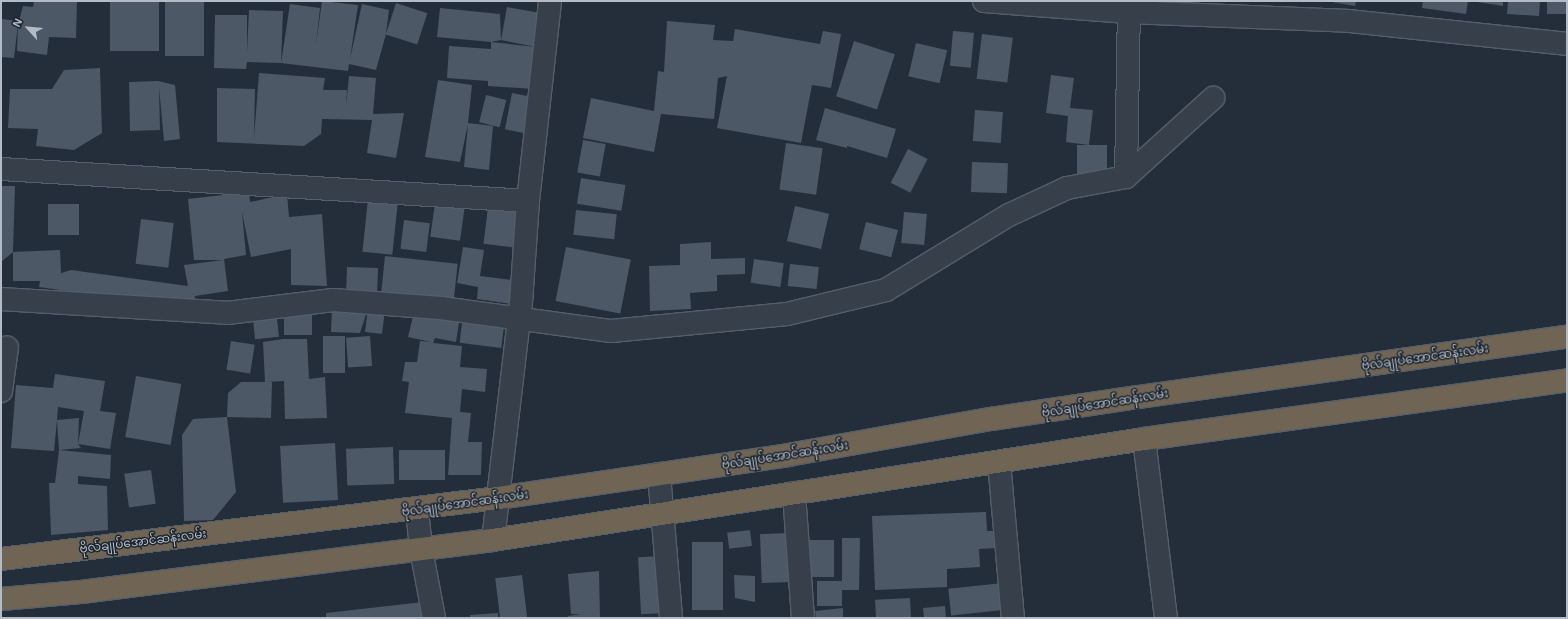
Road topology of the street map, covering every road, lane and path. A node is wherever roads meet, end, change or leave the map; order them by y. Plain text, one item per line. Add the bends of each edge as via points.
1 (550, 1) edge
2 (984, 1) edge
3 (1129, 6) edge
4 (1567, 44) edge
5 (1213, 98) dead end
6 (1, 169) edge
7 (1126, 177) junction
8 (528, 201) junction
9 (1, 299) edge
10 (518, 318) junction
11 (1567, 337) edge
12 (7, 347) dead end
13 (1567, 380) edge
14 (1, 391) edge
15 (1144, 439) junction
16 (999, 462) junction
17 (659, 474) junction
18 (794, 494) junction
19 (498, 498) junction
20 (417, 510) junction
21 (662, 514) junction
22 (493, 540) junction
23 (421, 549) junction
24 (1, 559) edge
25 (1, 598) edge
26 (434, 618) edge
27 (671, 618) edge
28 (803, 618) edge
29 (1013, 618) edge
30 (1166, 618) edge

1 - 8 street
2 - 3 street
3 - 4 street via 1349,21
3 - 7 street
5 - 7 street
6 - 8 street
7 - 10 street via 1067,188 1009,216 886,290 787,314 611,331
8 - 10 street via 525,267
9 - 10 street via 227,313 333,300 412,305
10 - 19 street
11 - 17 highway, ဗိုလ်ချုပ်အောင်ဆန်းလမ်း via 1138,397
12 - 14 street
13 - 15 highway
15 - 16 highway
15 - 30 street
16 - 18 highway
16 - 29 street
17 - 19 highway, ဗိုလ်ချုပ်အောင်ဆန်းလမ်း
17 - 21 street
18 - 21 highway
18 - 28 street
19 - 20 highway, ဗိုလ်ချုပ်အောင်ဆန်းလမ်း
19 - 22 street
20 - 23 street
20 - 24 highway, ဗိုလ်ချုပ်အောင်ဆန်းလမ်း
21 - 22 highway
21 - 27 street
22 - 23 highway
23 - 25 highway via 81,592
23 - 26 street

